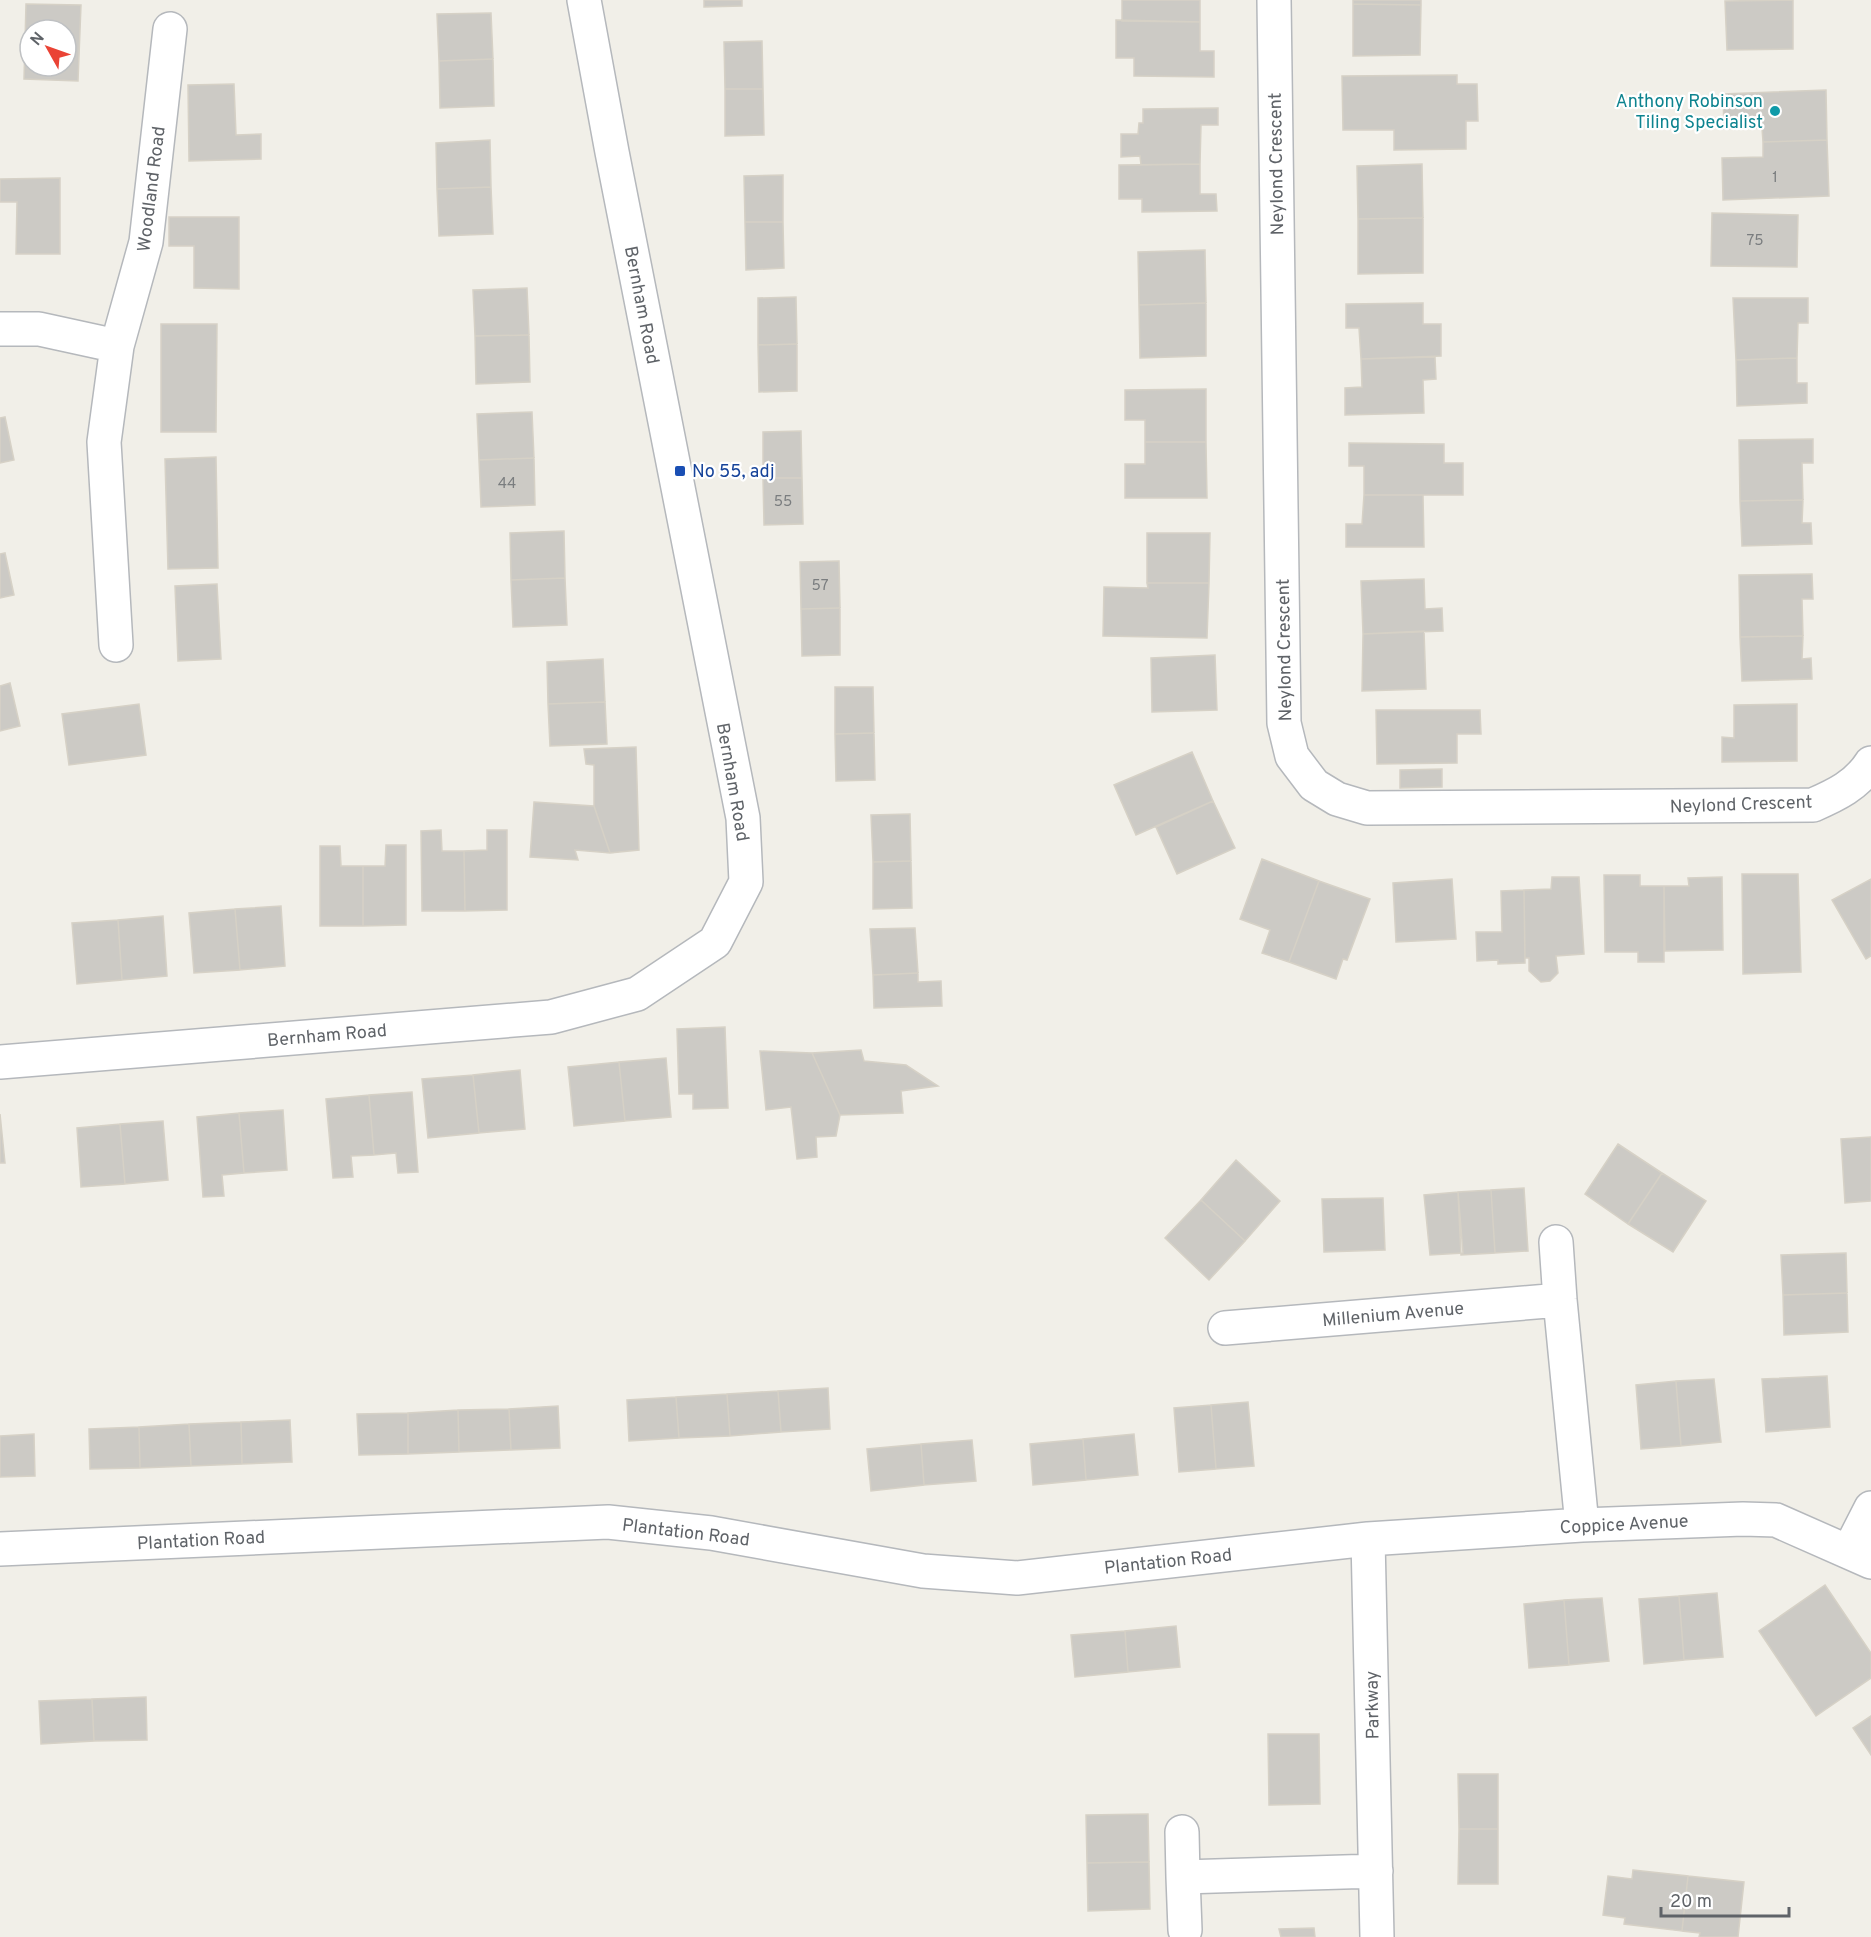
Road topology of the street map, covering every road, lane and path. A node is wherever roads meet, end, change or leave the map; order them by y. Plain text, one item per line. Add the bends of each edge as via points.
1 (584, 0) edge
2 (1274, 0) edge
3 (170, 29) dead end
4 (0, 329) edge
5 (117, 346) junction
6 (116, 645) dead end
7 (1871, 763) edge
8 (0, 1062) edge
9 (1556, 1242) dead end
10 (1560, 1300) junction
11 (1225, 1328) dead end
12 (1871, 1508) edge
13 (1582, 1525) junction
14 (1368, 1539) junction
15 (0, 1549) edge
16 (1860, 1557) edge
17 (1182, 1832) dead end
18 (1376, 1870) junction
19 (1183, 1877) junction
20 (1185, 1930) dead end
21 (1377, 1937) edge

1 - 8 street, Bernham Road via 743,818 746,882 716,942 637,994 551,1017
2 - 7 street, Neylond Crescent via 1284,723 1292,756 1314,785 1337,799 1367,808 1813,805 1842,792
3 - 5 street, Woodland Road via 146,242
4 - 5 street via 39,329
5 - 6 street, Woodland Road via 104,442
9 - 10 street
10 - 11 street, Millenium Avenue
10 - 13 street
12 - 16 street
13 - 14 street, Coppice Avenue
13 - 16 street, Coppice Avenue via 1776,1520
14 - 15 street, Plantation Road via 1017,1578 923,1571 711,1533 608,1522
14 - 18 street, Parkway
17 - 19 street
18 - 19 street
18 - 21 street, Parkway
19 - 20 street

